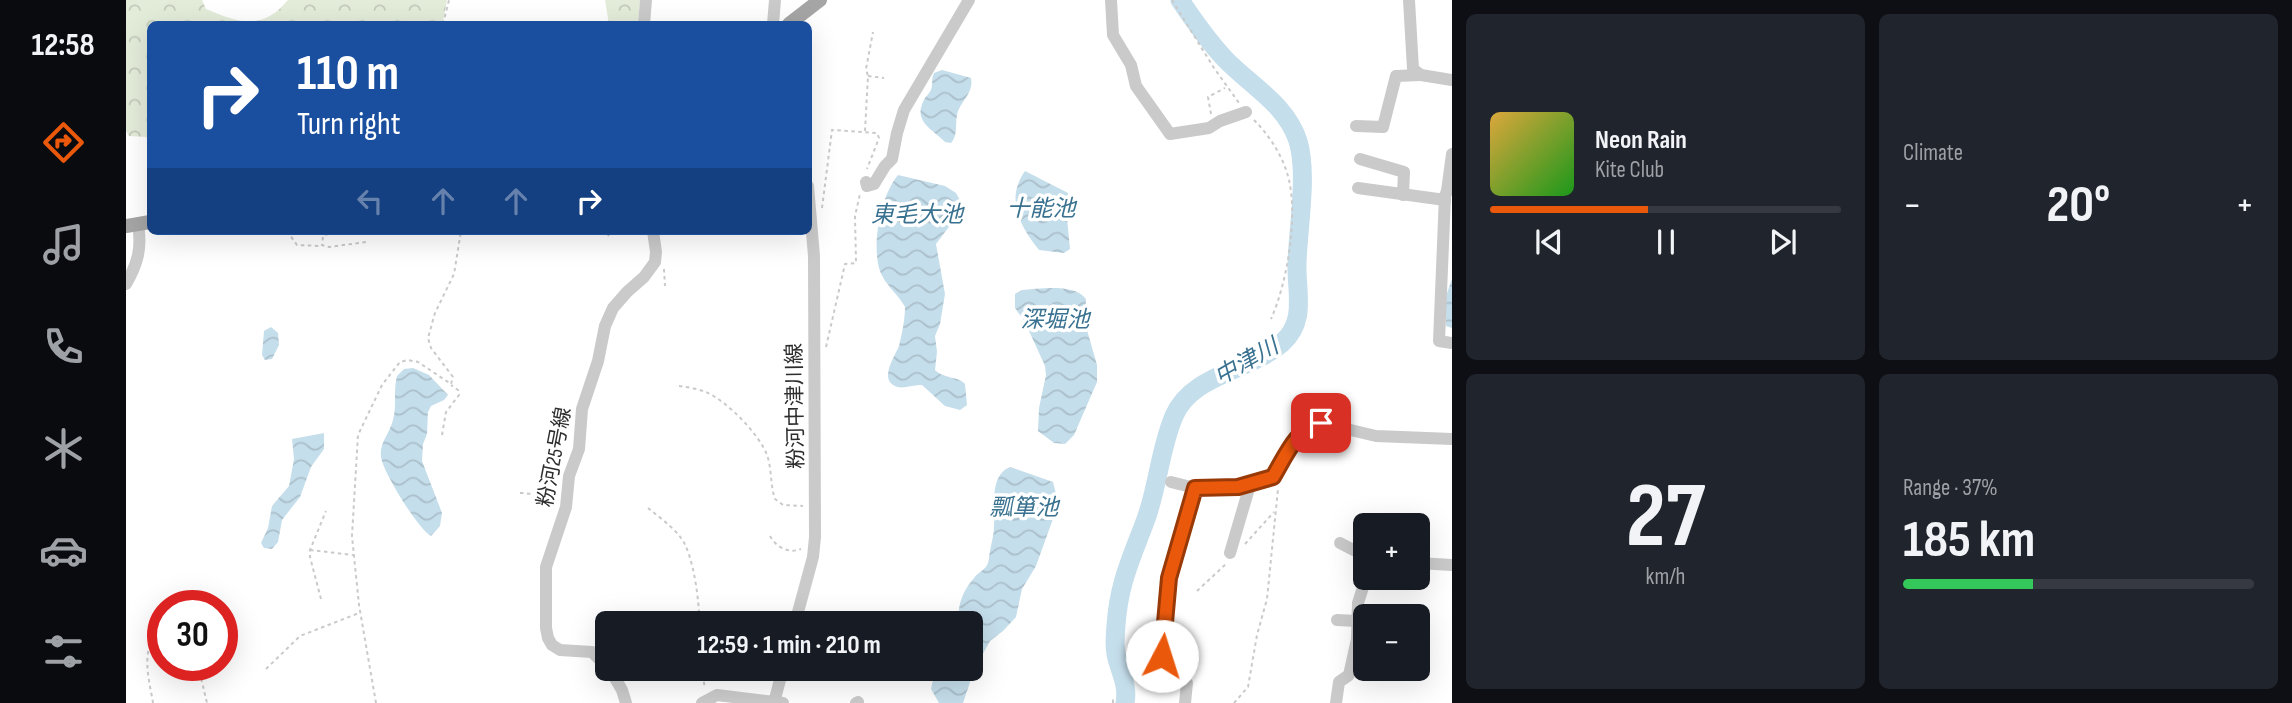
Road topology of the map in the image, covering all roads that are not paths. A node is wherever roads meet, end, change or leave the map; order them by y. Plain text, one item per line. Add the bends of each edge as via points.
1 (646, 0) edge
2 (775, 0) edge
3 (820, 0) edge
4 (969, 0) edge
5 (1111, 0) edge
6 (1409, 0) edge
7 (644, 21) edge
8 (773, 21) edge
9 (793, 21) edge
10 (1421, 75) junction
11 (1452, 80) edge
12 (1247, 112) road end
13 (1356, 125) dead end
14 (1452, 154) edge
15 (1360, 159) dead end
16 (866, 182) road end
17 (1359, 188) dead end
18 (1448, 193) edge
19 (1403, 195) junction
20 (138, 224) edge
21 (654, 235) edge
22 (810, 235) edge
23 (1447, 249) edge
24 (126, 284) edge
25 (1452, 343) edge
26 (1452, 439) edge
27 (1171, 482) dead end
28 (1250, 485) junction
29 (1195, 488) junction
30 (1340, 543) dead end
31 (1353, 550) edge
32 (1230, 553) dead end
33 (1430, 564) edge
34 (1452, 565) edge
35 (798, 611) edge
36 (1337, 620) dead end
37 (1353, 624) edge
38 (595, 655) edge
39 (1353, 657) edge
40 (616, 681) edge
41 (781, 681) edge
42 (707, 700) edge
43 (777, 702) edge
44 (626, 703) edge
45 (1185, 703) edge
46 (1336, 703) edge

1 - 7 street
2 - 8 street
3 - 9 main road
4 - 16 street via 904,110 892,159 875,183 869,186
5 - 12 street via 1113,35 1131,65 1136,86 1170,134
6 - 10 street via 1413,69
10 - 11 street
10 - 13 street via 1396,76 1383,127
14 - 18 street
15 - 19 street via 1404,172
17 - 19 street
18 - 19 street
18 - 23 street
20 - 24 street via 139,260
21 - 38 street, 粉河25号線 via 655,262 613,308 605,326 582,409 579,449 569,476 564,515 546,567 546,628 552,645
22 - 35 street, 粉河中津川線 via 815,537
23 - 25 street via 1440,274 1439,341
26 - 28 street via 1376,436 1310,424 1273,477
27 - 29 street
28 - 29 street
28 - 32 street
29 - 45 street via 1169,578 1162,656 1187,683
30 - 31 street
33 - 34 street
36 - 37 street
39 - 46 street via 1349,675 1339,682
40 - 44 street, 粉河25号線
41 - 43 street
42 - 43 street via 718,695

